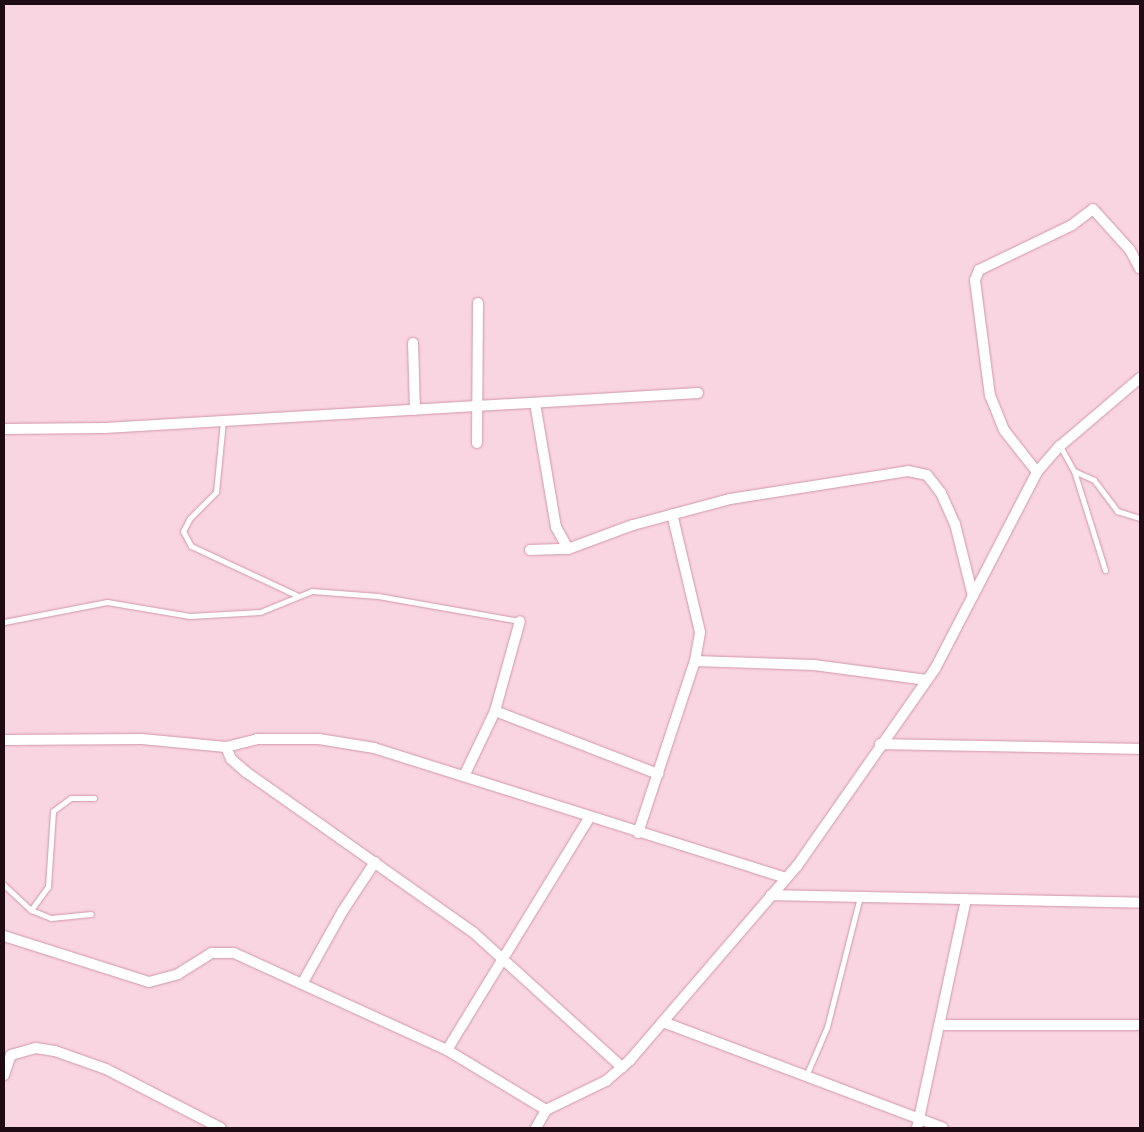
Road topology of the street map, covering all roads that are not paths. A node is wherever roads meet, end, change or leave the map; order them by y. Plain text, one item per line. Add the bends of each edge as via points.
1 (1140, 269) edge
2 (478, 303) dead end
3 (413, 343) dead end
4 (1140, 378) edge
5 (698, 393) dead end
6 (535, 403) junction
7 (477, 407) junction
8 (415, 410) junction
9 (224, 421) junction
10 (4, 429) edge
11 (478, 443) dead end
12 (1060, 446) junction
13 (1037, 472) junction
14 (1074, 472) junction
15 (672, 514) junction
16 (1140, 518) edge
17 (568, 549) junction
18 (530, 550) dead end
19 (1105, 570) dead end
20 (296, 595) junction
21 (972, 596) junction
22 (520, 621) joint
23 (4, 622) edge
24 (695, 662) junction
25 (928, 680) junction
26 (495, 711) junction
27 (4, 740) edge
28 (880, 744) junction
29 (226, 747) junction
30 (1140, 749) edge
31 (465, 774) junction
32 (658, 774) junction
33 (94, 798) dead end
34 (590, 817) junction
35 (638, 833) junction
36 (375, 862) junction
37 (786, 878) junction
38 (4, 885) edge
39 (771, 895) junction
40 (860, 897) junction
41 (966, 900) junction
42 (1140, 904) edge
43 (31, 910) junction
44 (91, 914) dead end
45 (4, 936) edge
46 (505, 958) junction
47 (302, 984) junction
48 (663, 1022) junction
49 (1140, 1025) edge
50 (942, 1026) junction
51 (447, 1050) junction
52 (622, 1067) junction
53 (4, 1076) edge
54 (806, 1077) junction
55 (546, 1110) junction
56 (918, 1124) edge
57 (221, 1128) edge
58 (536, 1128) edge
59 (943, 1128) edge

1 - 13 street via 1130,250 1094,209 977,275 990,396 1004,430
2 - 7 street
3 - 8 street
4 - 12 street
5 - 6 street
6 - 7 street
6 - 17 street via 556,527
7 - 8 street
7 - 11 street
8 - 9 street
9 - 10 street
9 - 20 lane via 216,492 190,518 183,531 190,546
12 - 13 street
12 - 14 lane
13 - 21 street
14 - 16 lane via 1094,480 1118,511
14 - 19 lane
15 - 17 street
15 - 21 street via 825,483 908,471 927,475 955,524
15 - 24 street via 698,612
17 - 18 street
20 - 22 lane via 312,591 378,596
20 - 23 lane via 285,605 260,612 190,616 107,602
21 - 25 street
22 - 26 street
24 - 25 street via 814,665
24 - 32 street
25 - 28 street
26 - 31 street
26 - 32 street
27 - 29 street via 142,739
28 - 30 street
28 - 37 street
29 - 31 street via 257,739 319,739 374,748
29 - 36 street via 231,758 246,772
31 - 34 street
32 - 35 street
33 - 43 lane via 71,798 53,811 48,887
34 - 35 street
34 - 46 street
35 - 37 street
36 - 46 street
36 - 47 street via 342,912
37 - 39 street
38 - 43 lane
39 - 40 street
39 - 48 street
40 - 41 street
40 - 54 lane via 827,1026
41 - 42 street
41 - 50 street
43 - 44 lane via 51,918
45 - 47 street via 149,982 223,952
46 - 51 street
46 - 52 street
47 - 51 street
48 - 52 street
48 - 54 street
49 - 50 street
50 - 56 street
51 - 55 street
52 - 55 street via 606,1081
53 - 57 street via 11,1055 36,1048 55,1051 106,1069
54 - 56 street
55 - 58 street
56 - 59 street

